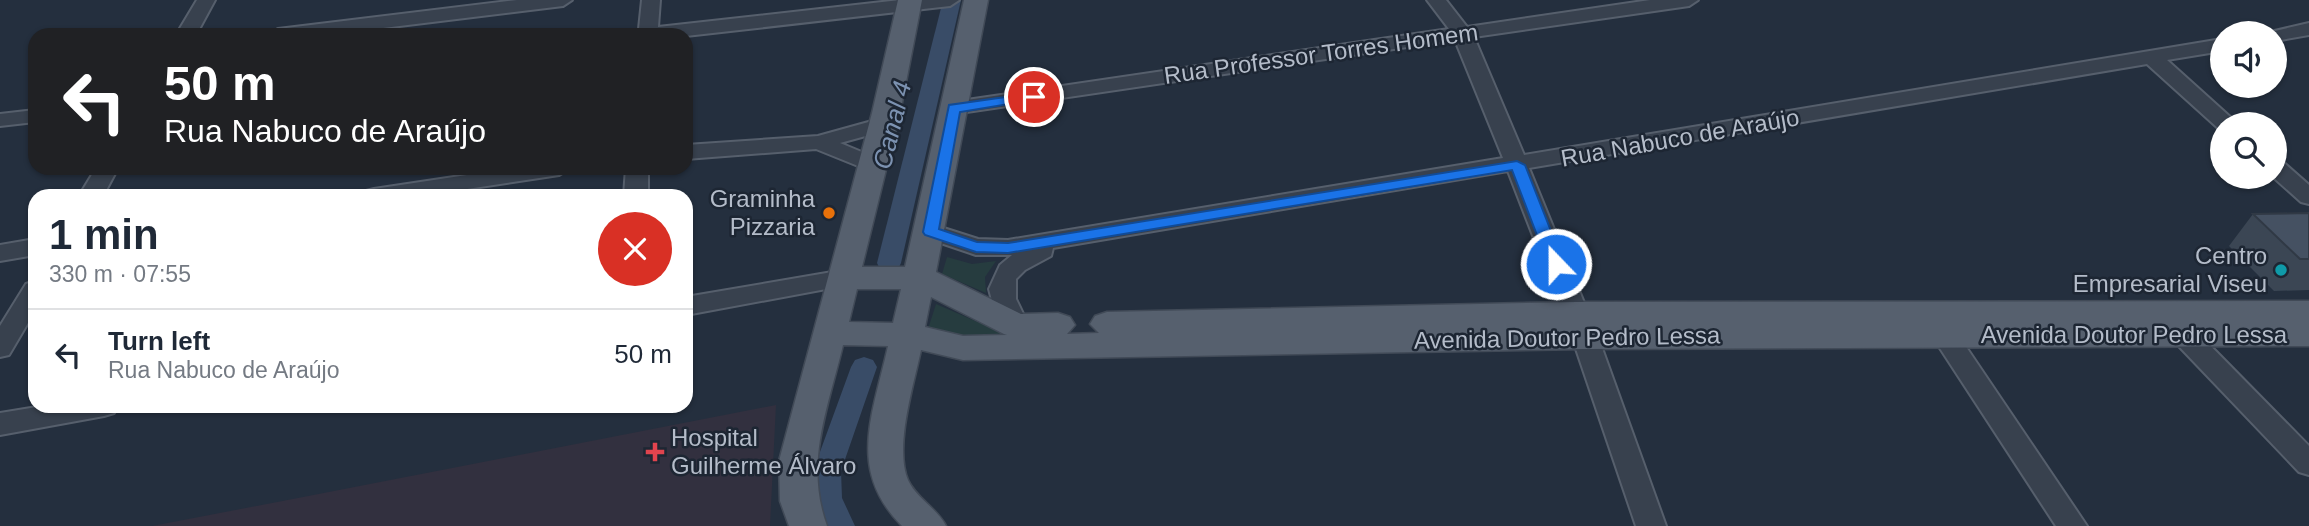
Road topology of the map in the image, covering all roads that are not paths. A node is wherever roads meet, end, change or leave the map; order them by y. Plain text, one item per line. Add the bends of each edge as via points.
1 (206, 0) edge
2 (563, 0) edge
3 (651, 0) edge
4 (950, 0) edge
5 (976, 0) edge
6 (1436, 0) edge
7 (1689, 0) edge
8 (914, 3) edge
9 (423, 17) edge
10 (190, 28) edge
11 (334, 28) edge
12 (646, 28) edge
13 (693, 29) edge
14 (2309, 29) edge
15 (1462, 33) junction
16 (2287, 33) edge
17 (2210, 47) edge
18 (2153, 58) junction
19 (953, 108) junction
20 (2214, 112) edge
21 (28, 117) edge
22 (0, 120) edge
23 (883, 124) junction
24 (819, 142) junction
25 (693, 151) edge
26 (873, 165) junction
27 (1517, 165) junction
28 (513, 175) edge
29 (2287, 176) edge
30 (420, 189) edge
31 (2307, 192) edge
32 (930, 232) junction
33 (1079, 237) junction
34 (28, 248) edge
35 (0, 253) edge
36 (849, 278) junction
37 (914, 278) junction
38 (28, 302) edge
39 (693, 305) edge
40 (2309, 312) edge
41 (1016, 326) junction
42 (1580, 326) junction
43 (835, 334) junction
44 (2183, 334) junction
45 (2309, 334) edge
46 (898, 335) junction
47 (1945, 335) junction
48 (0, 348) edge
49 (64, 413) edge
50 (0, 424) edge
51 (2309, 464) edge
52 (808, 526) edge
53 (927, 526) edge
54 (1651, 526) edge
55 (2072, 526) edge

1 - 10 street
2 - 9 street
3 - 12 street
4 - 8 street
5 - 19 main road
6 - 15 street
7 - 15 street, Rua Professor Torres Homem
8 - 13 street
8 - 23 main road
9 - 11 street
14 - 16 street
15 - 19 street, Rua Professor Torres Homem
15 - 27 street
17 - 18 street, Rua Nabuco de Araújo
18 - 20 street
18 - 27 street, Rua Nabuco de Araújo
19 - 32 main road
21 - 22 street
23 - 24 street
23 - 26 main road
24 - 25 street
24 - 26 street
26 - 36 main road
27 - 33 street, Rua Nabuco de Araújo
27 - 42 street
28 - 30 street
29 - 31 street
32 - 33 street, Rua Nabuco de Araújo via 990,249
32 - 37 main road
33 - 41 street via 1009,268 1001,284 1002,298
34 - 35 street
36 - 37 main road, Avenida Doutor Pedro Lessa
36 - 39 street
36 - 43 main road
37 - 41 main road, Avenida Doutor Pedro Lessa
37 - 46 main road
38 - 48 street
40 - 42 main road, Avenida Doutor Pedro Lessa
41 - 42 main road, Avenida Doutor Pedro Lessa
42 - 46 main road, Avenida Doutor Pedro Lessa via 963,348
42 - 47 main road, Avenida Doutor Pedro Lessa
42 - 54 street
43 - 46 main road, Avenida Doutor Pedro Lessa
43 - 52 main road via 797,461 799,501
44 - 45 main road, Avenida Doutor Pedro Lessa
44 - 47 main road, Avenida Doutor Pedro Lessa
44 - 51 street
46 - 53 main road via 884,469 897,498
47 - 55 street
49 - 50 street

